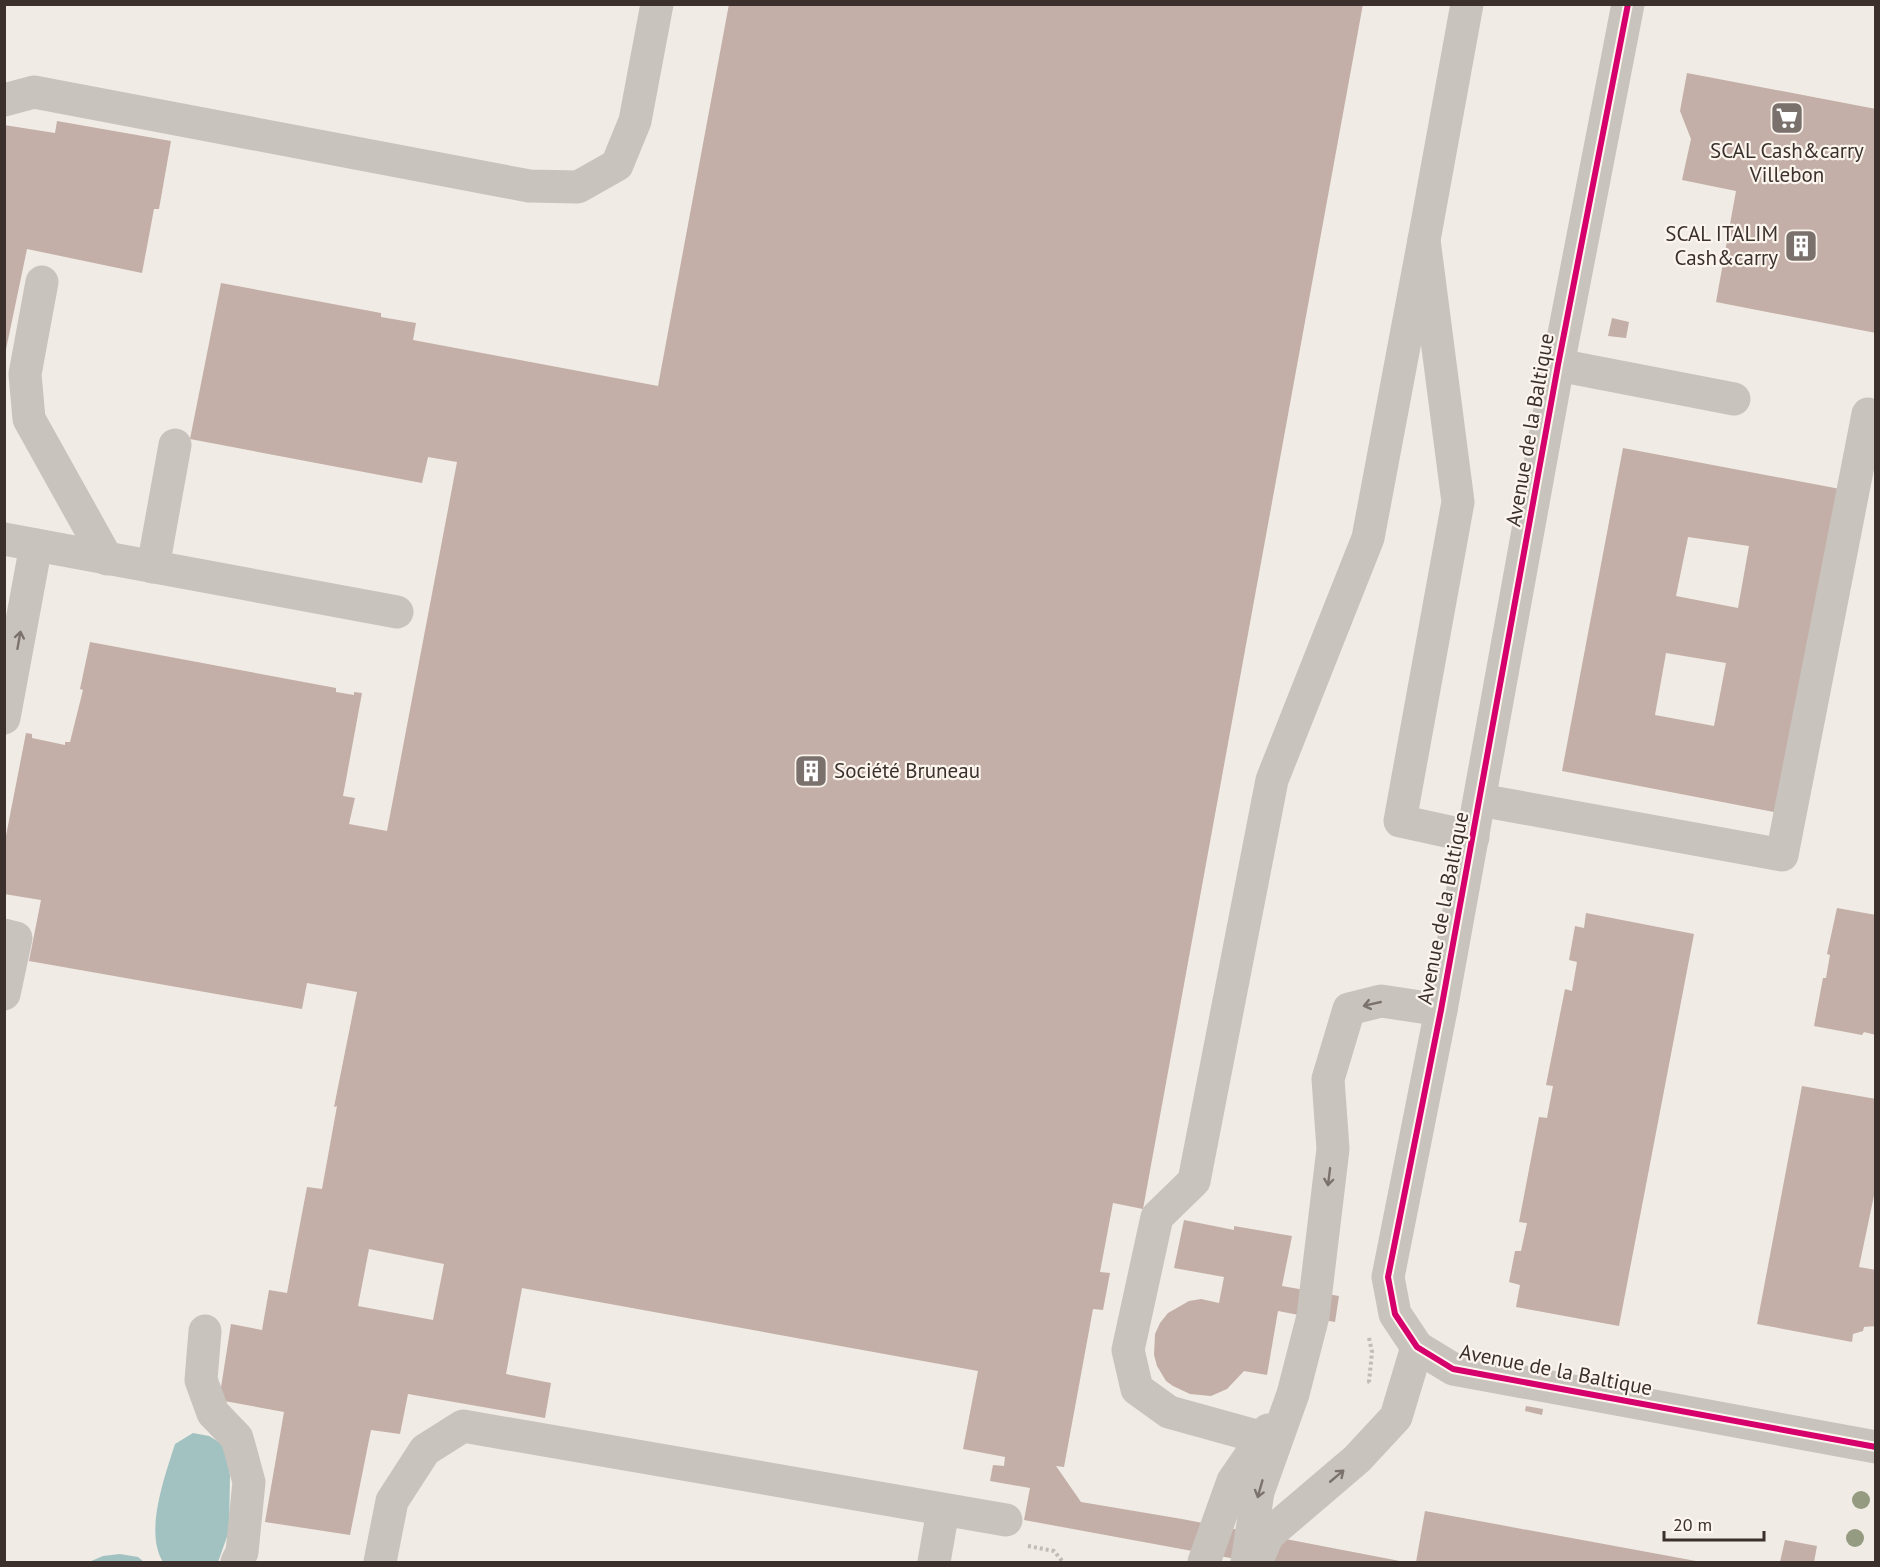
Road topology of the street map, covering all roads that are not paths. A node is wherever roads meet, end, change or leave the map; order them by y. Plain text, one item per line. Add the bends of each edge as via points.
1 (657, 4) edge
2 (1467, 4) edge
3 (1628, 4) edge
4 (4, 100) edge
5 (1424, 240) junction
6 (42, 282) dead end
7 (1558, 365) junction
8 (1734, 399) dead end
9 (1868, 414) dead end
10 (175, 445) dead end
11 (4, 539) edge
12 (36, 545) junction
13 (107, 558) junction
14 (153, 567) junction
15 (397, 612) dead end
16 (4, 718) edge
17 (1480, 800) junction
18 (1473, 837) junction
19 (4, 935) edge
20 (4, 994) edge
21 (1441, 1010) junction
22 (205, 1331) dead end
23 (1417, 1347) junction
24 (1293, 1394) junction
25 (1263, 1438) junction
26 (1875, 1448) edge
27 (943, 1510) junction
28 (1006, 1521) dead end
29 (237, 1563) edge
30 (380, 1563) edge
31 (934, 1563) edge
32 (1204, 1563) edge
33 (1247, 1563) edge
34 (1256, 1563) edge

1 - 4 street via 635,121 618,165 578,187 529,186 34,92
2 - 5 street
3 - 7 street, Avenue de la Baltique
5 - 18 street via 1458,502 1400,821
5 - 25 street via 1368,538 1272,780 1194,1181 1157,1217 1128,1350 1137,1389 1169,1412
6 - 13 street via 25,375 29,419
7 - 8 street
7 - 17 street, Avenue de la Baltique
9 - 17 street via 1782,855
10 - 14 street
11 - 12 street
12 - 13 street
16 -> 12 street
13 - 14 street
14 - 15 street
17 - 18 street, Avenue de la Baltique
18 - 21 street, Avenue de la Baltique
19 - 20 street via 16,938
21 - 23 street, Avenue de la Baltique via 1388,1277 1395,1314
21 -> 24 street via 1381,1001 1349,1009 1328,1079 1333,1149 1313,1316
22 - 29 street via 201,1380 213,1413 237,1438 249,1482 242,1552
23 - 26 street, Avenue de la Baltique via 1453,1369
34 -> 23 street via 1268,1535 1357,1459 1396,1417
24 - 25 street
24 -> 33 street via 1258,1492
25 - 32 street via 1233,1481
27 - 28 street
27 - 30 street via 463,1426 425,1450 392,1502
27 - 31 street

